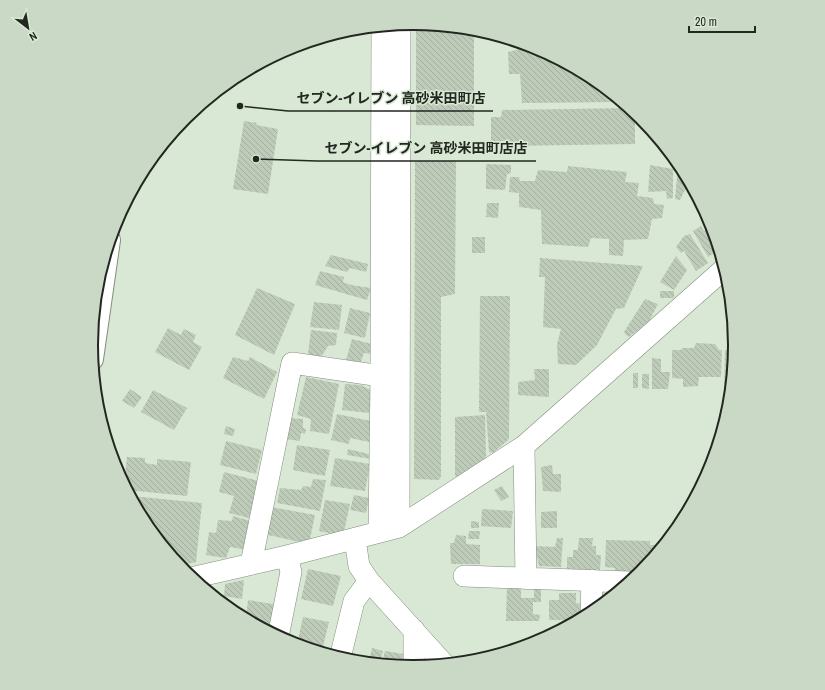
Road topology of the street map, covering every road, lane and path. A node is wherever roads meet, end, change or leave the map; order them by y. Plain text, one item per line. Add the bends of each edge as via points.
1 (399, 31) edge
2 (383, 32) edge
3 (391, 94) junction
4 (719, 273) edge
5 (390, 295) junction
6 (381, 376) junction
7 (524, 446) junction
8 (399, 527) junction
9 (379, 532) junction
10 (355, 539) junction
11 (287, 556) junction
12 (251, 564) junction
13 (199, 576) edge
14 (464, 576) dead end
15 (526, 579) junction
16 (592, 580) junction
17 (369, 581) junction
18 (620, 582) edge
19 (591, 605) edge
20 (414, 630) junction
21 (279, 631) edge
22 (342, 652) edge
23 (439, 658) edge
24 (414, 660) edge

1 - 3 street
2 - 3 street
3 - 5 street
4 - 7 street
5 - 6 street
5 - 8 street
6 - 9 street
6 - 12 street via 292,363
7 - 8 street
7 - 15 street
8 - 9 street
9 - 10 street
10 - 11 street
10 - 17 street via 359,566
11 - 12 street
11 - 21 street via 291,572
12 - 13 street
14 - 15 street
15 - 16 street
16 - 18 street
16 - 19 street
17 - 20 street
17 - 22 street via 354,601
20 - 23 street
20 - 24 street

